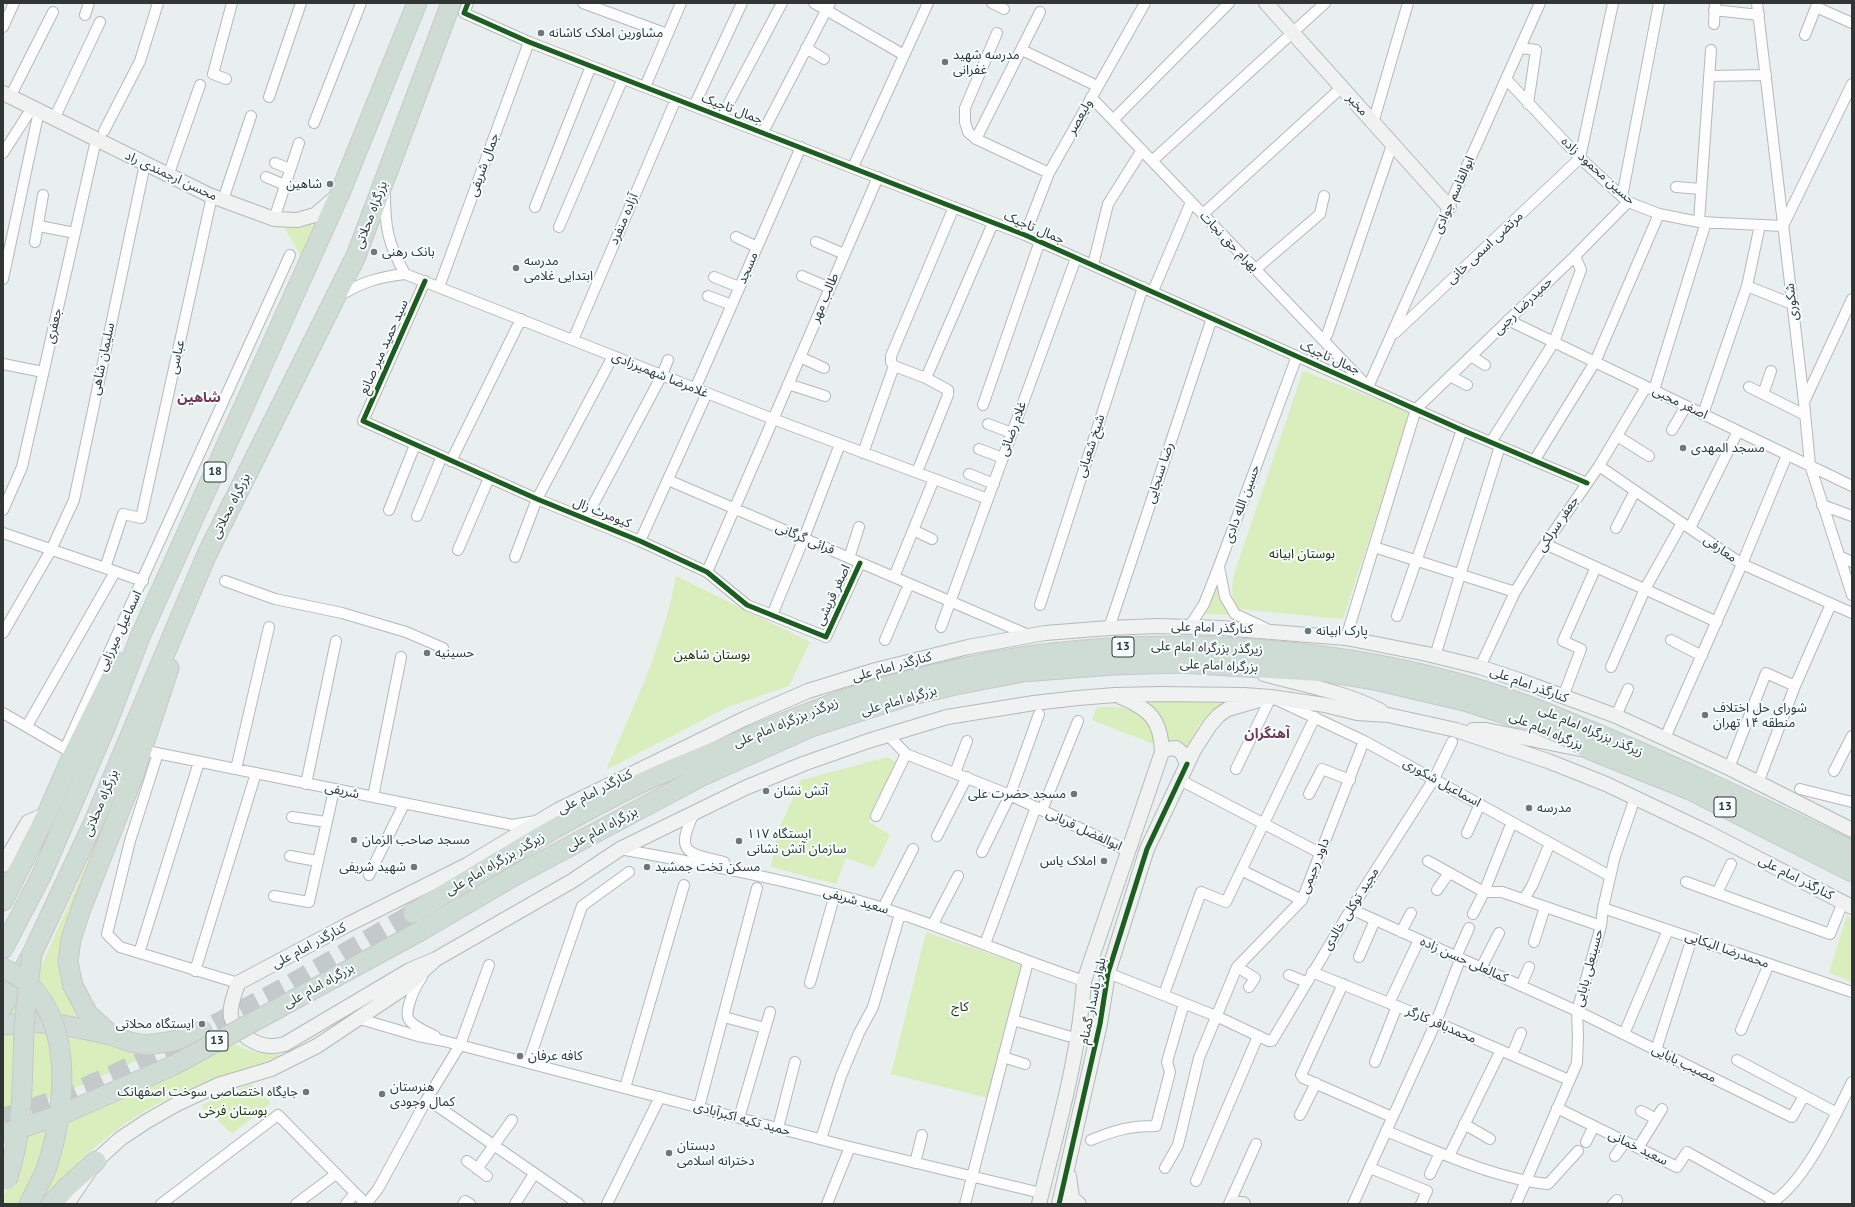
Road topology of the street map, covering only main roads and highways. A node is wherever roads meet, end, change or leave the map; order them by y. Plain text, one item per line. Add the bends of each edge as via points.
1 (417, 3) edge
2 (1266, 3) edge
3 (458, 8) edge
4 (6, 95) edge
5 (340, 193) junction
6 (1449, 207) road end
7 (182, 610) junction
8 (140, 637) junction
9 (1242, 668) junction
10 (1115, 695) junction
11 (1271, 697) junction
12 (1388, 715) junction
13 (1454, 736) junction
14 (1593, 751) junction
15 (1162, 752) junction
16 (1187, 764) junction
17 (1852, 830) edge
18 (1852, 851) edge
19 (10, 868) edge
20 (1852, 872) edge
21 (3, 888) edge
22 (3, 901) edge
23 (1847, 904) edge
24 (413, 913) tunnel mouth
25 (5, 944) edge
26 (32, 954) junction
27 (436, 959) junction
28 (3, 968) edge
29 (3, 1007) edge
30 (3, 1025) edge
31 (202, 1031) dead end
32 (111, 1035) junction
33 (3, 1134) edge
34 (1070, 1160) junction
35 (96, 1161) junction
36 (5, 1185) edge
37 (1040, 1199) edge
38 (30, 1204) edge
39 (51, 1204) edge
40 (67, 1204) edge
41 (1059, 1204) edge
42 (1079, 1204) edge
43 (1234, 1204) edge
44 (1243, 1204) edge

1 - 5 highway, بزرگراه محلاتی / 18
2 - 6 main road, مخبر
3 - 7 highway, بزرگراه محلاتی / 18 via 385,180 356,256 207,554
4 - 5 main road, محسن ارجمندی راد via 54,119 100,136 168,176 274,219 297,220 315,215
5 - 8 highway, بزرگراه محلاتی / 18
7 - 26 highway, بزرگراه محلاتی / 18 via 92,826
7 - 32 highway via 150,751 81,909 71,939 70,975 78,996 88,1014
8 - 19 highway via 115,670 67,755 47,814
8 - 25 highway, بزرگراه محلاتی / 18 via 106,726 47,863
9 - 12 main road via 1355,700
9 - 14 highway, بزرگراه امام علی / 13 via 1327,672 1394,684 1504,712 1537,724
9 - 33 highway, بزرگراه امام علی / 13, bridge via 1180,663 1023,672 908,696 811,727 700,777 514,876 422,930 174,1066 70,1111
10 - 11 main road, کنارگذر امام علی
10 - 15 main road, بلوار پاسدار گمنام via 1137,704 1149,713 1162,736
10 - 27 main road, کنارگذر امام علی via 1034,703 946,717 803,764 745,788 620,849
11 - 12 main road, کنارگذر امام علی via 1325,705 1357,713
11 - 16 main road, بلوار پاسدار گمنام via 1236,706 1219,715 1210,725
12 - 13 main road, کنارگذر امام علی
13 - 14 main road via 1486,730 1552,745
13 - 23 main road, کنارگذر امام علی via 1548,761 1635,798
14 - 20 highway, بزرگراه امام علی / 13 via 1702,796
15 - 16 main road via 1176,748 1182,753
15 - 37 main road, بلوار پاسدار گمنام via 1084,981 1082,1014 1070,1083
16 - 34 main road, بلوار پاسدار گمنام via 1147,849 1108,973 1100,1024
17 - 27 main road, کنارگذر امام علی via 1758,782 1616,716 1480,667 1346,638 1189,627 1109,628 1031,636 926,657 808,691 746,718 541,820 467,865 347,925 238,984 231,1017 241,1034 262,1044 285,1044 410,970
18 - 24 highway, زیرگذر بزرگراه امام علی / 13 via 1687,771 1536,708 1431,676 1308,653 1162,646 1116,647 1040,654 949,671 888,686 818,708 642,783 500,859
19 - 21 highway
19 - 22 highway
26 - 29 highway, بزرگراه محلاتی, bridge
26 - 36 highway, bridge via 24,1030 23,1104 17,1146
27 - 35 main road via 407,986 317,1046 271,1069 218,1085 177,1104 120,1139
28 - 38 highway, bridge via 23,980 43,1002 50,1014 58,1042 61,1092 56,1134 46,1170
30 - 32 highway via 33,1022
31 - 32 highway via 174,1041 146,1045
34 - 41 main road, بلوار پاسدار گمنام
34 - 42 main road via 1072,1198
35 - 39 highway
35 - 40 main road
43 - 44 main road

